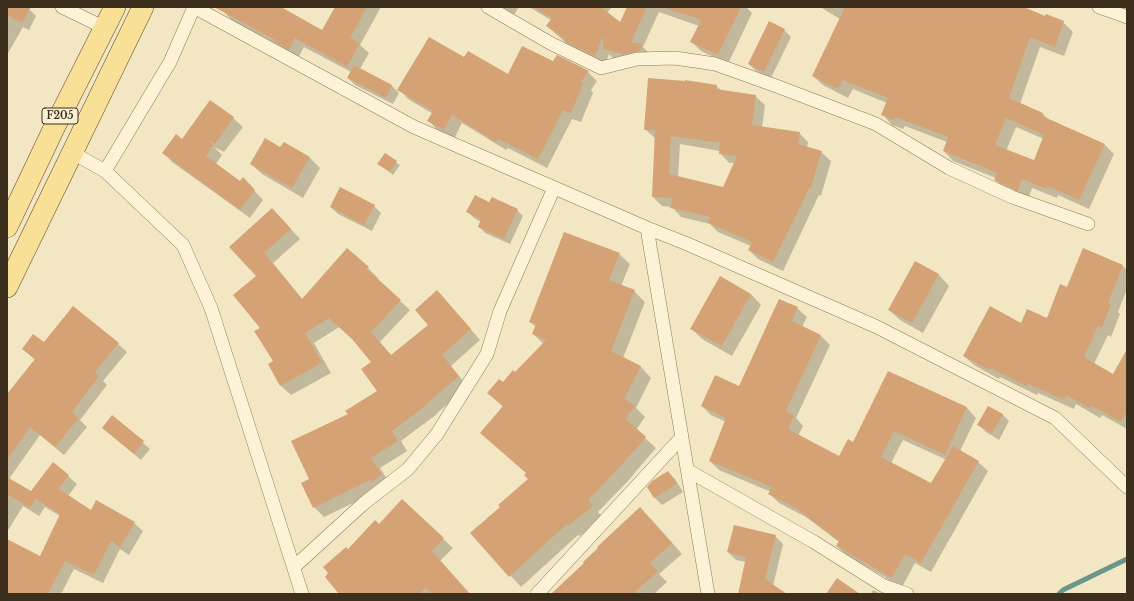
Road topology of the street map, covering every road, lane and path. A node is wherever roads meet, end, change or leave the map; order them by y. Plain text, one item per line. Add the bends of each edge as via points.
1 (62, 7) edge
2 (115, 7) edge
3 (143, 7) edge
4 (194, 7) edge
5 (488, 7) edge
6 (1099, 7) edge
7 (1127, 17) edge
8 (105, 28) junction
9 (73, 153) junction
10 (105, 171) junction
11 (554, 188) junction
12 (1088, 224) dead end
13 (7, 227) edge
14 (647, 228) junction
15 (7, 287) edge
16 (682, 437) junction
17 (687, 470) junction
18 (1127, 487) edge
19 (294, 567) junction
20 (302, 594) edge
21 (537, 594) edge
22 (708, 594) edge
23 (907, 594) edge

1 - 8 street
2 - 8 main road, F205
3 - 9 main road, F205
4 - 10 street via 170,62
4 - 11 street via 414,127
5 - 12 street via 550,43 601,68 637,59 675,58 716,64 780,87 876,124 949,168 1012,197
6 - 7 street
8 - 13 main road, F205
9 - 10 street
9 - 15 main road, F205
10 - 19 street via 183,245 211,308
11 - 14 street
11 - 19 street via 500,311 487,354 437,434 408,469 363,504
14 - 16 street
14 - 18 street via 875,326 1056,418
16 - 17 street
16 - 21 street
17 - 22 street
17 - 23 street via 814,542 884,586
19 - 20 street

